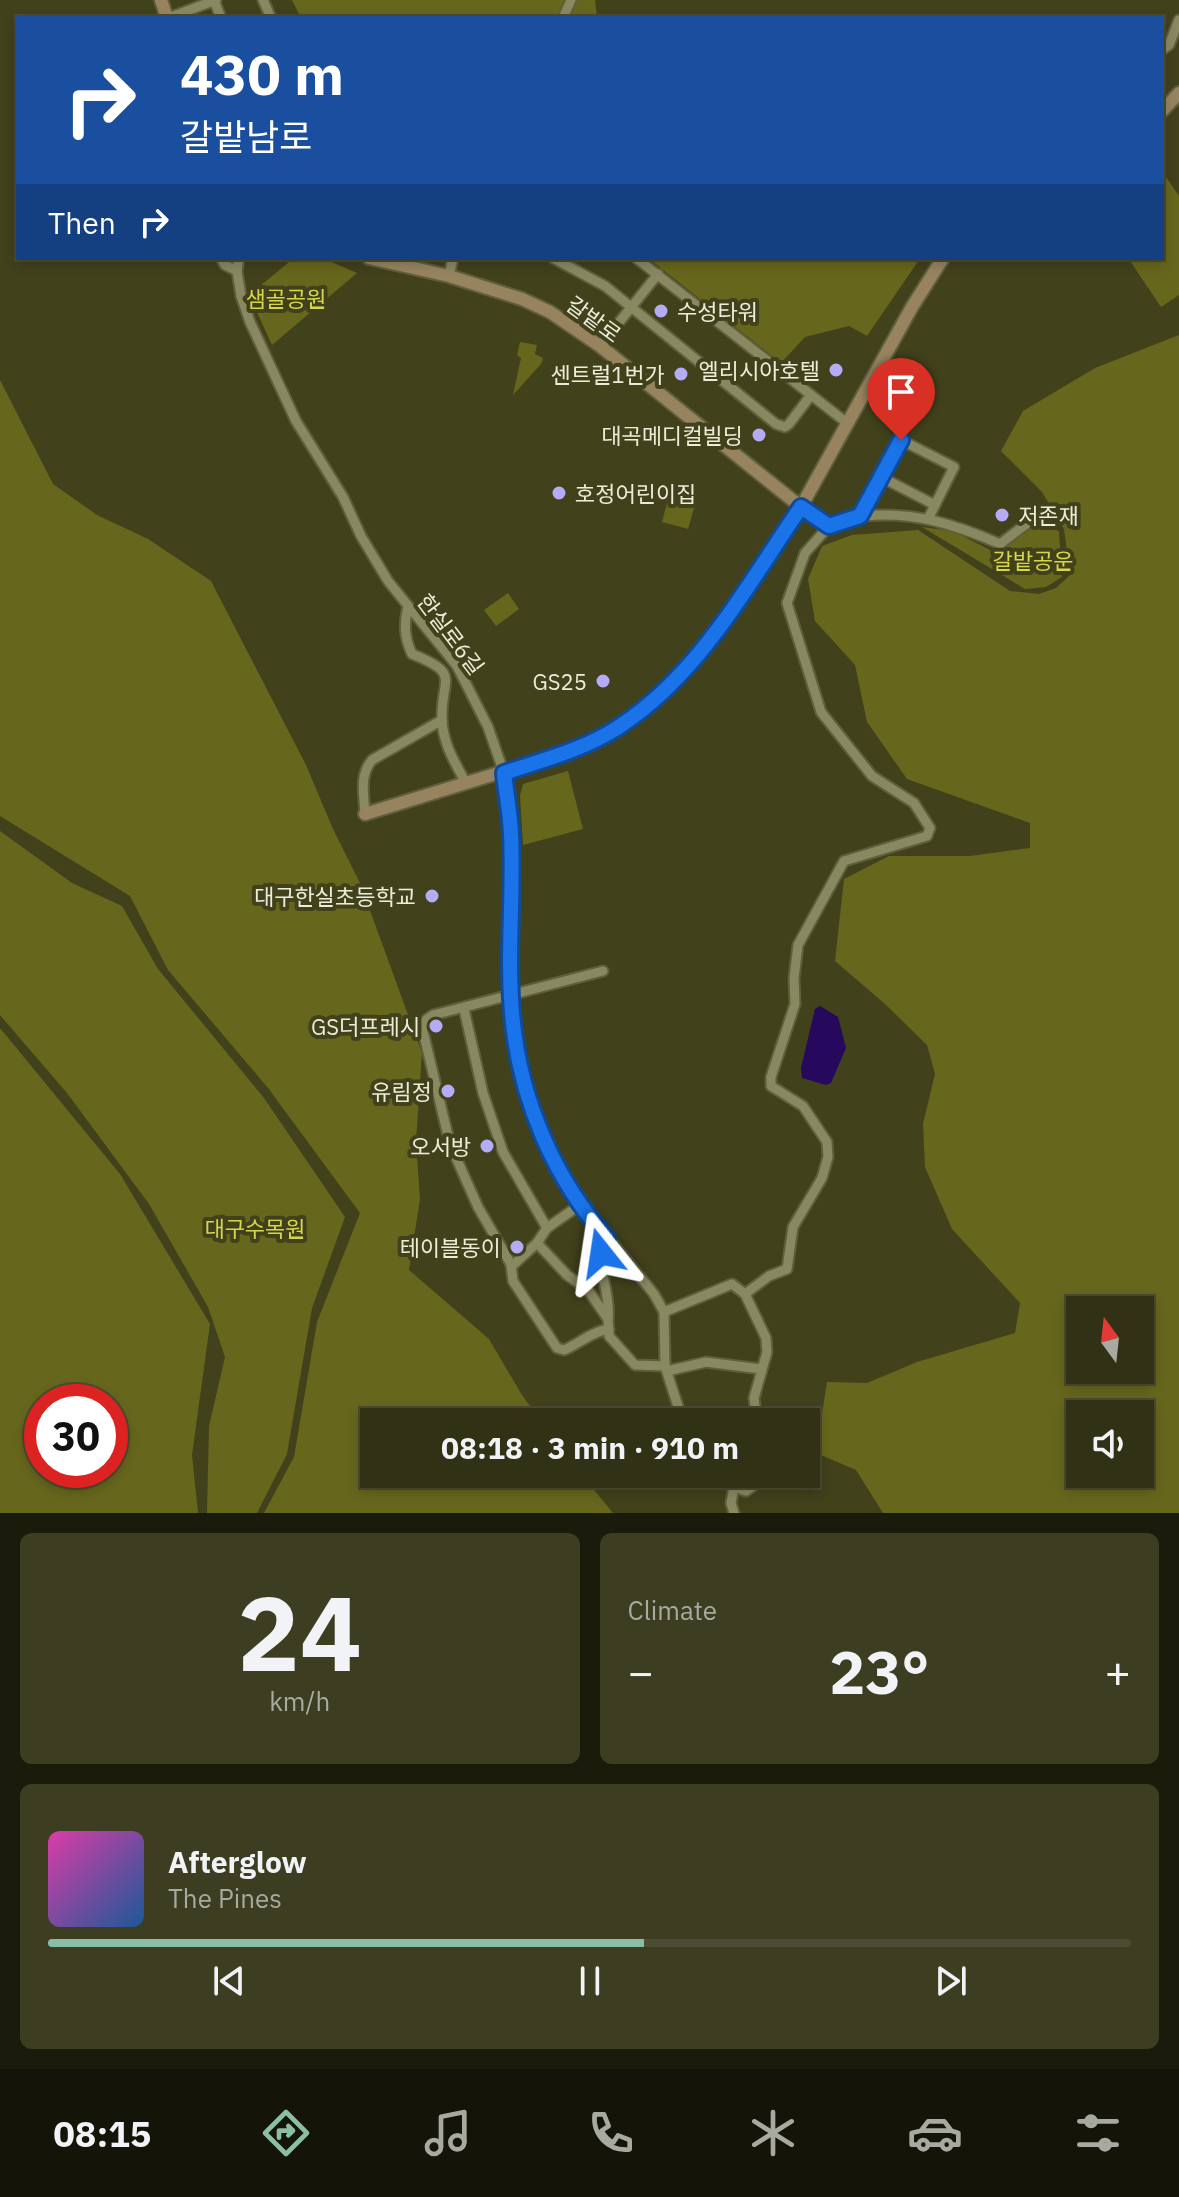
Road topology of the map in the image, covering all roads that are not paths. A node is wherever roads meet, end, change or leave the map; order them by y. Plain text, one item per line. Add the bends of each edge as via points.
1 (215, 0) edge
2 (173, 16) edge
3 (1179, 20) edge
4 (1164, 49) edge
5 (1179, 93) edge
6 (1164, 109) edge
7 (222, 260) edge
8 (239, 260) edge
9 (378, 260) edge
10 (453, 260) edge
11 (557, 260) edge
12 (639, 260) edge
13 (942, 260) edge
14 (237, 271) junction
15 (658, 274) junction
16 (449, 276) junction
17 (632, 307) junction
18 (600, 346) junction
19 (811, 395) junction
20 (847, 423) junction
21 (881, 477) junction
22 (935, 505) junction
23 (801, 507) junction
24 (860, 516) junction
25 (1034, 518) dead end
26 (928, 519) junction
27 (829, 526) junction
28 (408, 606) junction
29 (450, 657) junction
30 (440, 668) junction
31 (442, 720) junction
32 (504, 773) junction
33 (466, 783) junction
34 (365, 814) joint
35 (603, 971) dead end
36 (512, 996) junction
37 (464, 1009) junction
38 (581, 1204) junction
39 (547, 1228) junction
40 (607, 1238) junction
41 (537, 1243) junction
42 (511, 1265) junction
43 (745, 1294) junction
44 (664, 1312) junction
45 (609, 1324) junction
46 (666, 1368) junction
47 (761, 1369) junction
48 (679, 1408) edge
49 (755, 1408) edge
50 (732, 1488) edge
51 (734, 1513) edge

1 - 2 street
3 - 4 street
5 - 6 main road
7 - 14 street
8 - 14 street, 한실로6길
9 - 16 main road, 갈밭로
10 - 16 street
11 - 17 street
12 - 15 street
13 - 20 main road
14 - 28 street, 한실로6길 via 250,322 296,421 381,570
15 - 17 street
15 - 19 street
16 - 18 main road, 갈밭로 via 522,299
17 - 18 street
17 - 19 street via 776,424 789,424
18 - 23 main road, 갈밭로
19 - 20 street
20 - 23 main road
21 - 22 street
21 - 22 street via 901,440 914,446 954,467
21 - 24 street
22 - 26 street
23 - 27 street
23 - 32 main road via 701,652 659,696 608,733
24 - 26 street
24 - 27 street
25 - 26 street via 1000,544 958,525
27 - 43 street via 805,553 787,603 821,712 872,776 914,803 930,828 927,836 844,861 798,945 795,1004 771,1086 803,1106 827,1142 828,1157 822,1178 793,1227 787,1269
28 - 29 street, 한실로6길
28 - 30 street via 406,642 412,654
29 - 30 street
29 - 32 street, 한실로6길 via 480,708
30 - 31 street via 446,680
31 - 33 street via 446,743
31 - 34 street via 372,760 363,780
32 - 33 main road
32 - 36 street, 한실로6길 via 511,833
33 - 34 main road
35 - 36 street
36 - 37 street
36 - 38 street, 한실로6길 via 515,1040 530,1102 542,1135
37 - 39 street via 503,1152
37 - 42 street via 433,1015 422,1027 450,1144
38 - 39 street
38 - 40 street, 한실로6길
39 - 41 street
40 - 44 street, 한실로6길
40 - 45 street via 601,1253
41 - 42 street
41 - 45 street via 588,1290
42 - 45 street via 513,1281 557,1348 579,1344
43 - 44 street via 732,1284
43 - 47 street via 766,1338
44 - 46 street
45 - 46 street via 609,1336 635,1365
46 - 47 street via 706,1362
46 - 48 street
47 - 49 street
50 - 51 street

